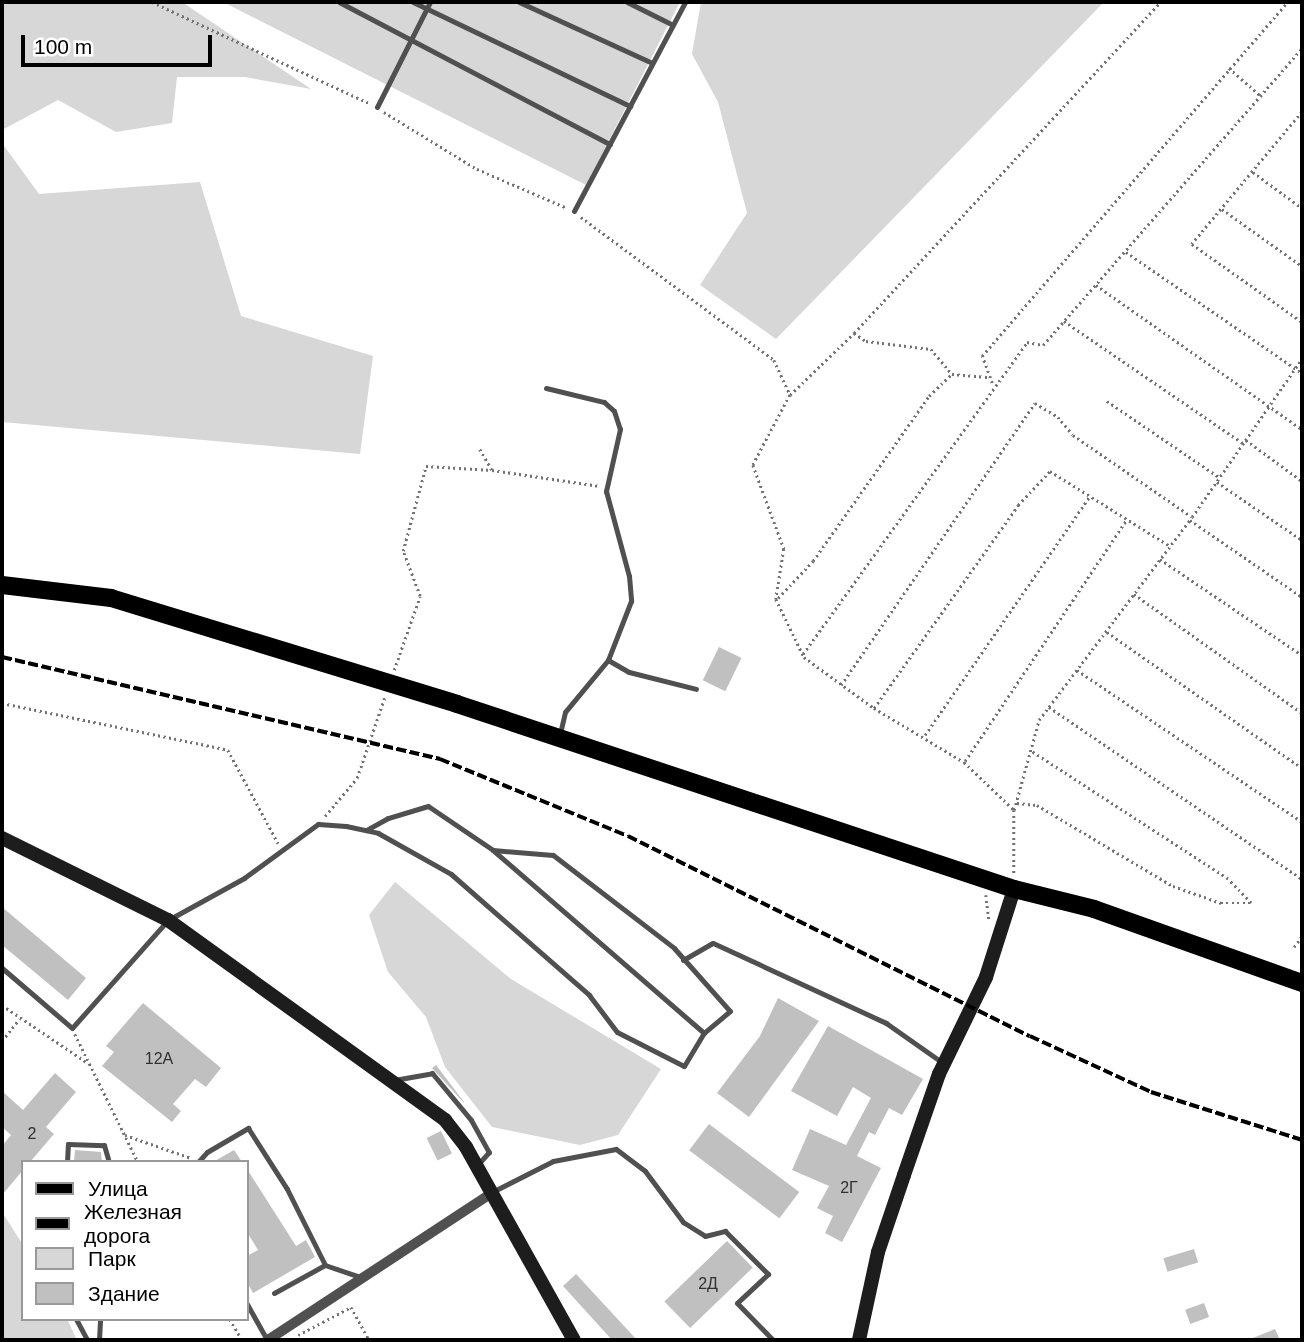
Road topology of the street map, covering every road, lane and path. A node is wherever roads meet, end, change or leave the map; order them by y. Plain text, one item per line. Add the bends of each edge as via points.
1 (152, 2) edge
2 (339, 2) edge
3 (413, 2) edge
4 (429, 2) edge
5 (519, 2) edge
6 (626, 2) edge
7 (685, 2) edge
8 (1161, 2) edge
9 (1288, 2) edge
10 (426, 8) junction
11 (673, 25) junction
12 (411, 39) junction
13 (1302, 48) edge
14 (652, 64) junction
15 (1229, 68) junction
16 (1261, 96) junction
17 (630, 106) junction
18 (377, 107) junction
19 (1302, 112) edge
20 (610, 144) junction
21 (1253, 172) junction
22 (1302, 208) edge
23 (1222, 209) junction
24 (574, 211) junction
25 (1126, 252) junction
26 (1302, 266) edge
27 (1096, 285) junction
28 (1064, 321) junction
29 (1302, 322) edge
30 (854, 333) junction
31 (1302, 359) edge
32 (1296, 368) junction
33 (1302, 373) edge
34 (952, 374) junction
35 (990, 377) junction
36 (993, 384) junction
37 (547, 388) dead end
38 (790, 395) junction
39 (1107, 401) dead end
40 (1269, 406) junction
41 (1302, 429) edge
42 (1245, 441) junction
43 (480, 449) dead end
44 (492, 470) junction
45 (1219, 477) junction
46 (1302, 481) edge
47 (1216, 482) junction
48 (606, 488) junction
49 (1090, 496) junction
50 (1191, 518) junction
51 (1127, 519) junction
52 (1302, 540) edge
53 (1170, 546) junction
54 (1160, 559) junction
55 (2, 584) edge
56 (1134, 594) junction
57 (1302, 597) edge
58 (776, 600) junction
59 (1106, 631) junction
60 (803, 654) junction
61 (1302, 655) edge
62 (608, 660) junction
63 (1077, 670) junction
64 (390, 684) junction
65 (841, 685) junction
66 (696, 689) dead end
67 (2, 703) edge
68 (1049, 707) junction
69 (874, 708) junction
70 (1302, 713) edge
71 (559, 736) junction
72 (925, 736) junction
73 (1031, 751) junction
74 (964, 762) junction
75 (1302, 768) edge
76 (1017, 803) junction
77 (1014, 810) junction
78 (1302, 821) edge
79 (318, 824) junction
80 (366, 831) junction
81 (2, 838) edge
82 (281, 849) junction
83 (493, 850) junction
84 (1302, 878) edge
85 (991, 881) junction
86 (1014, 889) junction
87 (168, 920) junction
88 (991, 931) dead end
89 (1302, 936) edge
90 (1294, 947) dead end
91 (683, 960) junction
92 (2, 968) edge
93 (1302, 984) edge
94 (2, 1005) edge
95 (20, 1018) junction
96 (72, 1028) junction
97 (704, 1033) junction
98 (2, 1041) edge
99 (944, 1064) junction
100 (91, 1066) junction
101 (393, 1080) junction
102 (124, 1134) junction
103 (67, 1160) edge
104 (108, 1160) edge
105 (137, 1160) edge
106 (195, 1160) edge
107 (200, 1160) edge
108 (477, 1166) junction
109 (492, 1192) junction
110 (325, 1265) junction
111 (363, 1278) junction
112 (274, 1293) dead end
113 (248, 1306) edge
114 (77, 1321) edge
115 (100, 1321) edge
116 (231, 1321) edge
117 (88, 1340) edge
118 (99, 1340) edge
119 (242, 1340) edge
120 (268, 1340) edge
121 (289, 1340) edge
122 (369, 1340) edge
123 (574, 1340) edge
124 (773, 1340) edge
125 (859, 1340) edge

1 - 18 path
2 - 12 lane
3 - 10 lane
4 - 10 lane
5 - 14 lane
6 - 11 lane
7 - 11 lane
8 - 30 path
9 - 15 path
10 - 12 lane
10 - 17 lane
11 - 14 lane
12 - 18 lane
12 - 20 lane
13 - 16 path
14 - 17 lane
15 - 16 path
15 - 35 path via 982,356
16 - 25 path
17 - 20 lane
18 - 24 path via 477,169
19 - 21 path
20 - 24 lane
21 - 22 path
21 - 23 path
23 - 26 path
23 - 29 path via 1192,244
24 - 38 path via 774,360
25 - 27 path
25 - 32 path
27 - 28 path
27 - 40 path
28 - 36 path via 1043,345 1027,342
28 - 42 path
30 - 34 path via 866,341 931,349
30 - 38 path
31 - 32 path
32 - 33 path
32 - 40 path
34 - 35 path
34 - 58 path via 929,396 813,561
35 - 36 path
36 - 60 path
37 - 48 lane via 604,402 614,411 620,429
38 - 58 path via 753,465 784,549
39 - 45 path
40 - 41 path
40 - 42 path
42 - 45 path
42 - 46 path
43 - 44 path
44 - 48 path
44 - 64 path via 426,466 403,551 420,596
45 - 47 path
47 - 50 path
47 - 52 path
48 - 62 lane via 631,601
49 - 51 path
49 - 69 path via 1050,471 1018,505
49 - 72 path
50 - 53 path
50 - 57 path
50 - 65 path via 1035,403
51 - 53 path
51 - 74 path
53 - 54 path
54 - 56 path
54 - 61 path
55 - 64 main road via 111,598
56 - 59 path
56 - 70 path
58 - 60 path
59 - 63 path
59 - 75 path
60 - 65 path
62 - 66 lane via 629,672
62 - 71 lane via 565,712
63 - 68 path
63 - 78 path
64 - 71 main road
64 - 79 path via 357,778
65 - 69 path
67 - 82 path via 228,750
68 - 73 path via 1039,720
68 - 84 path
69 - 72 path
71 - 85 main road
72 - 74 path
73 - 76 path
73 - 76 path via 1228,879 1251,903 1221,903 1173,886 1037,805
74 - 77 path
76 - 77 path
77 - 86 path
79 - 80 lane
79 - 82 lane
80 - 83 lane via 388,818 428,806
80 - 97 lane via 451,874 589,995 617,1032 684,1066
81 - 87 street
82 - 87 lane via 244,878
83 - 91 lane via 553,855 674,948
83 - 97 lane
85 - 86 main road
85 - 88 path via 985,898
86 - 93 main road via 1094,909
86 - 99 street via 986,977
87 - 96 lane
87 - 101 street
89 - 90 path
91 - 97 lane via 730,1011
91 - 99 lane via 713,943 886,1023
92 - 96 lane
94 - 95 path
95 - 98 path
95 - 100 path
96 - 100 path
99 - 125 street via 878,1252
100 - 102 path
101 - 108 street via 445,1120
101 - 108 lane via 432,1073 471,1120 489,1152
102 - 105 path
102 - 106 path
103 - 104 lane via 68,1144 104,1145
107 - 110 lane via 248,1128 288,1189
108 - 109 street
109 - 111 street
109 - 123 street
109 - 124 lane via 553,1161 616,1149 645,1171 683,1222 705,1236 725,1231 768,1274 737,1303
110 - 111 lane
110 - 112 lane
111 - 120 street
113 - 120 lane
114 - 117 lane
115 - 118 lane
116 - 119 path
121 - 122 path via 351,1307

